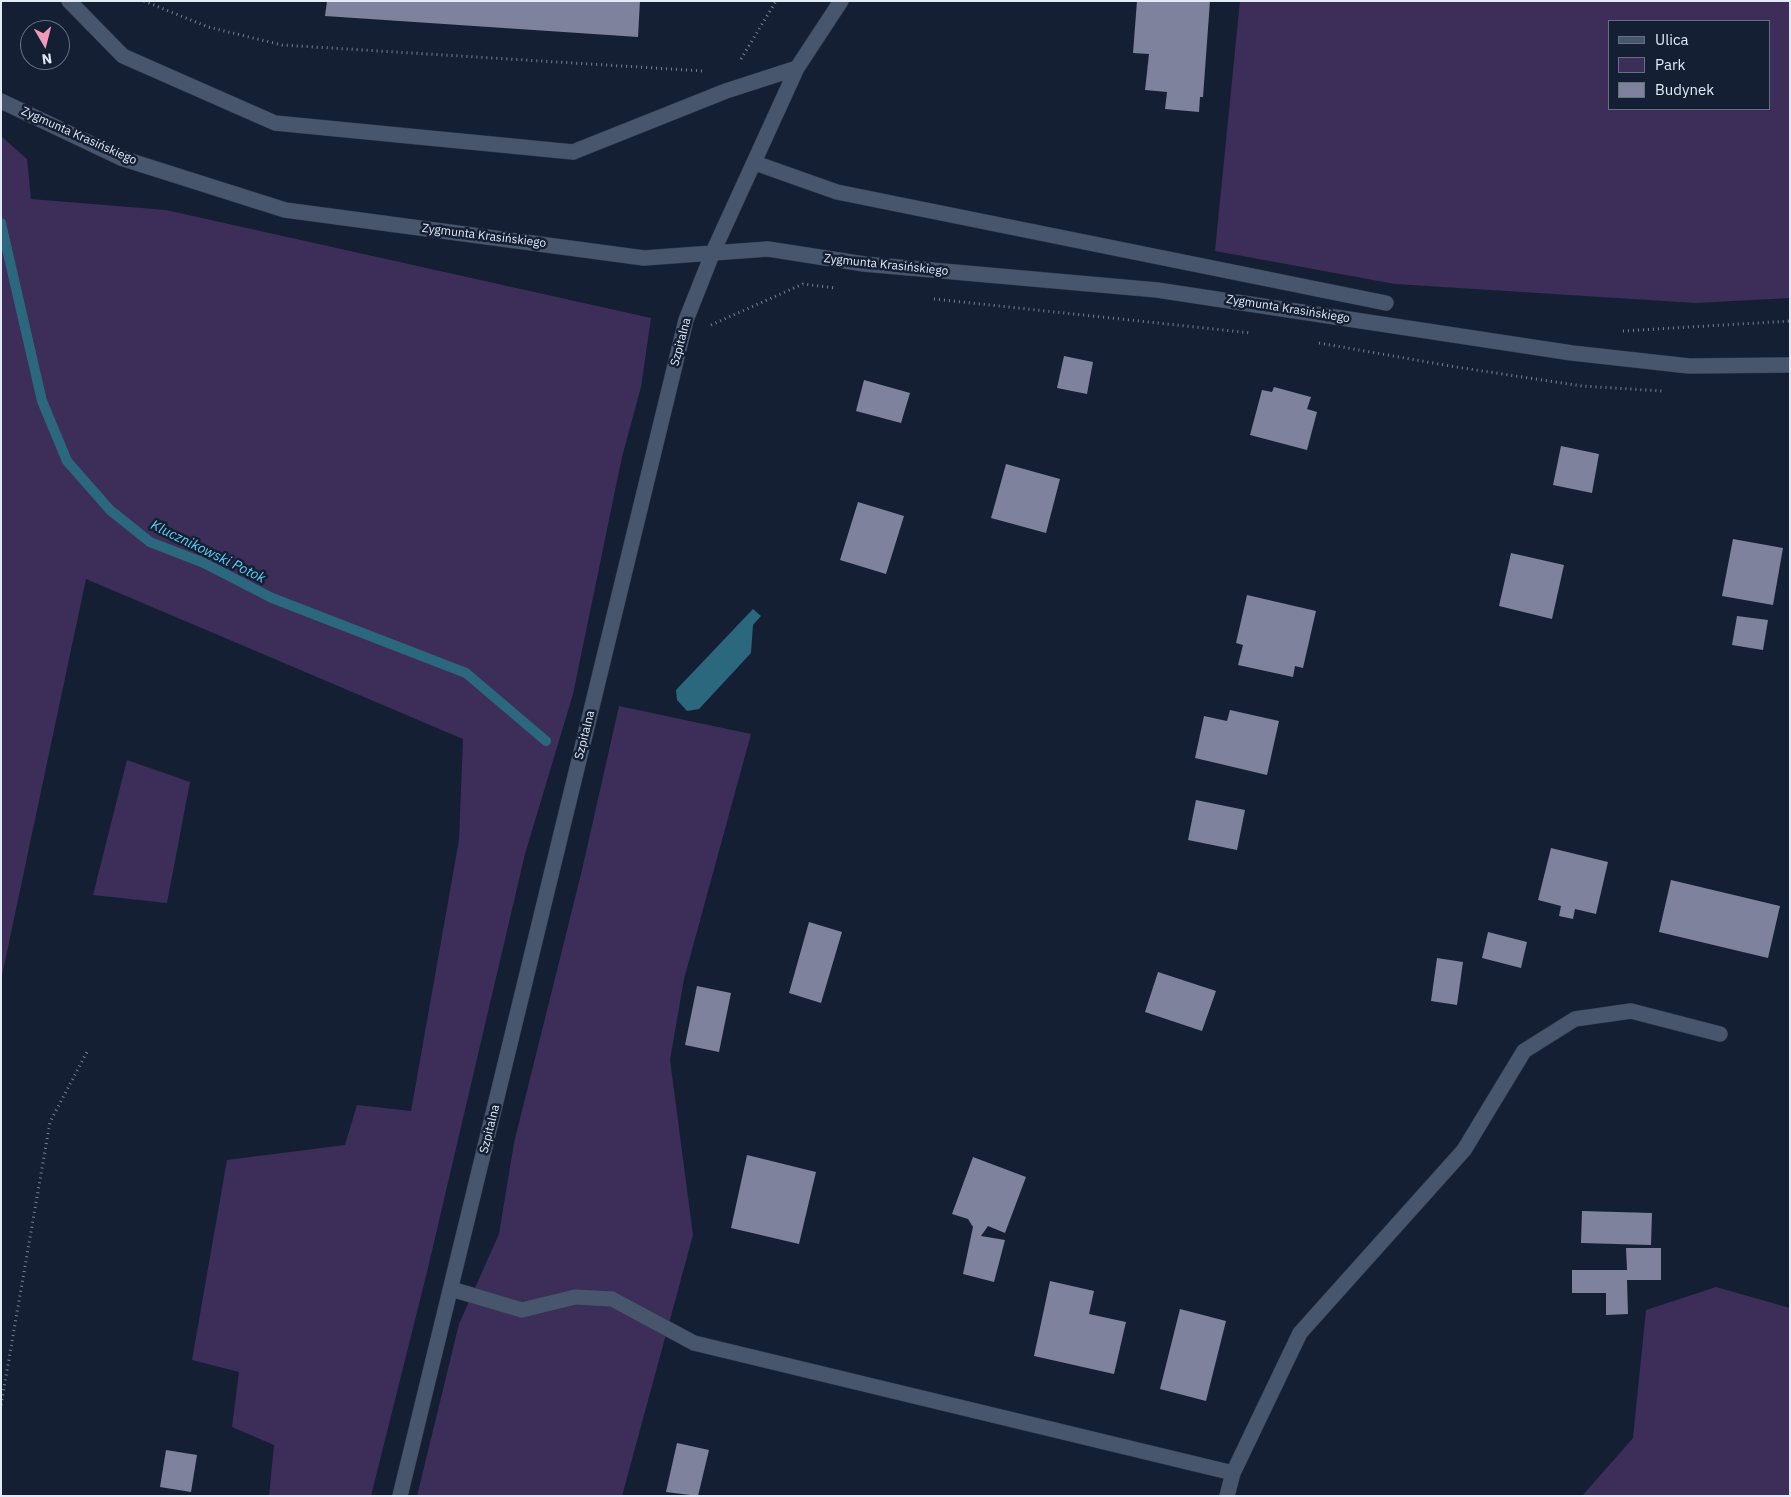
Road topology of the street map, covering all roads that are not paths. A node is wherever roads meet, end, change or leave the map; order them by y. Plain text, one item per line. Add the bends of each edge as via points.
1 (70, 1) edge
2 (841, 1) edge
3 (797, 68) junction
4 (1, 101) edge
5 (755, 163) junction
6 (712, 252) junction
7 (1386, 304) dead end
8 (1790, 365) edge
9 (1720, 1034) dead end
10 (451, 1288) junction
11 (1233, 1473) junction
12 (400, 1496) edge
13 (1227, 1496) edge

1 - 3 street via 123,56 275,123 573,152 726,91
2 - 3 street, Szpitalna
3 - 5 street, Szpitalna
4 - 6 street, Zygmunta Krasińskiego via 121,158 285,210 644,258
5 - 6 street, Szpitalna
5 - 7 street via 837,192
6 - 8 street, Zygmunta Krasińskiego via 768,249 864,264 1157,290 1572,353 1680,365
6 - 10 street, Szpitalna via 681,338
9 - 11 street via 1631,1011 1575,1019 1524,1051 1464,1150 1300,1333
10 - 11 street via 522,1310 576,1297 612,1299 694,1343
10 - 12 street, Szpitalna
11 - 13 street

